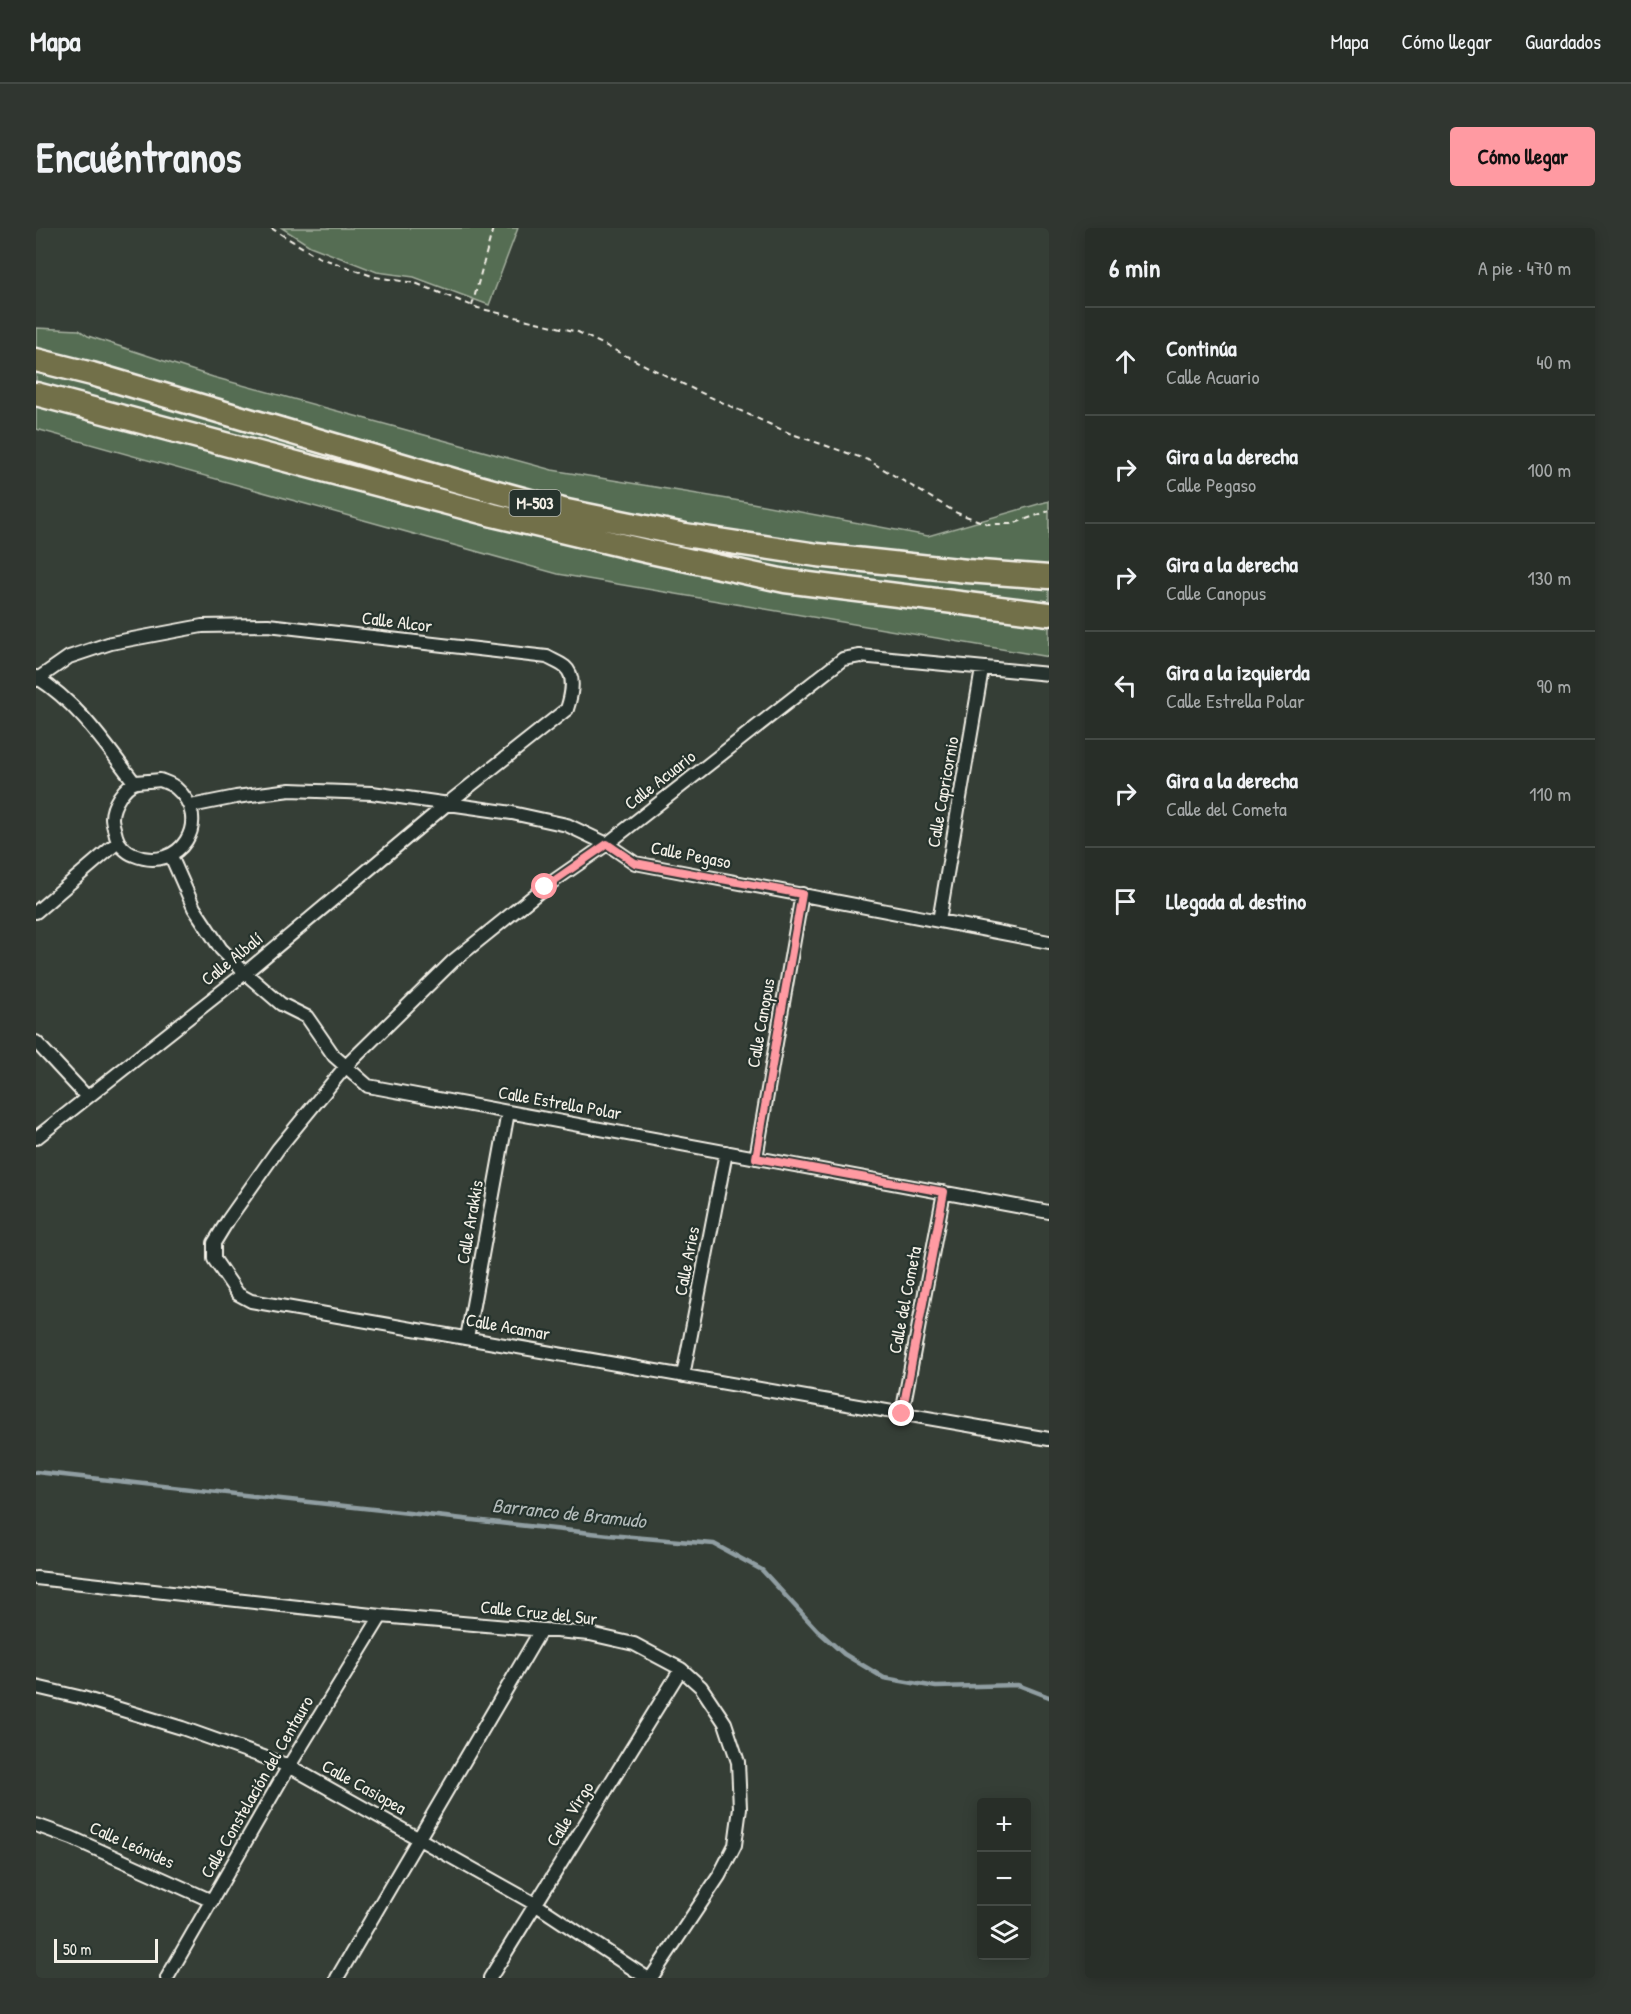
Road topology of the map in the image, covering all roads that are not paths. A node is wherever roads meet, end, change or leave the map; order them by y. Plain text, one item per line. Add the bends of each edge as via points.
1 (36, 360) edge
2 (36, 394) edge
3 (646, 551) junction
4 (817, 555) junction
5 (1049, 567) edge
6 (1049, 577) edge
7 (1049, 601) edge
8 (1049, 614) edge
9 (982, 669) junction
10 (1049, 674) edge
11 (37, 678) edge
12 (134, 782) junction
13 (447, 804) junction
14 (191, 806) junction
15 (118, 842) junction
16 (607, 844) junction
17 (171, 856) junction
18 (802, 894) junction
19 (36, 912) edge
20 (939, 921) junction
21 (1049, 942) edge
22 (245, 973) junction
23 (36, 1042) edge
24 (346, 1066) junction
25 (87, 1097) junction
26 (508, 1112) junction
27 (36, 1138) edge
28 (726, 1152) junction
29 (756, 1158) junction
30 (944, 1192) junction
31 (1049, 1212) edge
32 (467, 1338) junction
33 (684, 1376) junction
34 (902, 1414) junction
35 (1049, 1439) edge
36 (36, 1578) edge
37 (381, 1616) junction
38 (541, 1630) junction
39 (681, 1669) junction
40 (36, 1687) edge
41 (289, 1766) junction
42 (36, 1825) edge
43 (419, 1839) junction
44 (212, 1901) junction
45 (535, 1904) junction
46 (167, 1978) edge
47 (337, 1978) edge
48 (490, 1978) edge
49 (649, 1978) edge

1 - 4 highway, M-503 via 567,511 685,535
2 - 3 highway, M-503 via 481,512
3 - 7 highway, M-503 via 925,592
3 - 8 highway, M-503 via 785,581
4 - 5 highway, M-503
4 - 6 highway, M-503
9 - 10 street, Calle Acuario
9 - 16 street, Calle Acuario via 860,656 843,659
9 - 20 street, Calle Capricornio
11 - 12 street via 87,721
11 - 13 street, Calle Alcor via 69,657 111,643 202,626 268,625 547,657 566,667 571,677 567,709
12 - 14 street via 160,780 176,787
12 - 15 street via 119,797 112,818
13 - 14 street, Calle Pegaso via 372,793 290,790
13 - 16 street, Calle Pegaso via 567,825
13 - 22 street, Calle Albalí
14 - 17 street via 193,825 184,845
15 - 17 street via 130,854 145,860
15 - 19 street
16 - 18 street, Calle Pegaso via 635,863
16 - 24 street, Calle Acuario via 545,887 453,961
17 - 22 street, Calle Estrella Polar via 194,908 221,949
18 - 20 street, Calle Pegaso
18 - 29 street, Calle Canopus
20 - 21 street, Calle Pegaso
22 - 24 street, Calle Estrella Polar via 281,1004 306,1017
22 - 25 street, Calle Albalí
23 - 25 street
24 - 26 street, Calle Estrella Polar via 368,1086
24 - 32 street, Calle Acamar via 278,1149 228,1220 214,1243 214,1259 238,1294 251,1301
25 - 27 street, Calle Albalí
26 - 28 street, Calle Estrella Polar
26 - 32 street, Calle Arakkis
28 - 29 street, Calle Estrella Polar
28 - 33 street, Calle Aries
29 - 30 street, Calle Estrella Polar
30 - 31 street, Calle Estrella Polar
30 - 34 street, Calle del Cometa
32 - 33 street, Calle Acamar
33 - 34 street, Calle Acamar
34 - 35 street, Calle Acamar
36 - 37 street, Calle Cruz del Sur
37 - 38 street, Calle Cruz del Sur
37 - 41 street, Calle Constelación del Centauro
38 - 39 street, Calle Cruz del Sur via 590,1634 634,1644
38 - 43 street
39 - 45 street, Calle Virgo
39 - 49 street, Calle Cruz del Sur via 701,1687 725,1723 738,1762 740,1808 735,1845 719,1876
40 - 41 street, Calle Casiopea via 182,1728
41 - 43 street, Calle Casiopea
41 - 44 street, Calle Constelación del Centauro
42 - 44 street, Calle Leónides
43 - 45 street, Calle Casiopea
43 - 47 street
44 - 46 street, Calle Constelación del Centauro
45 - 48 street, Calle Virgo
45 - 49 street, Calle Casiopea

